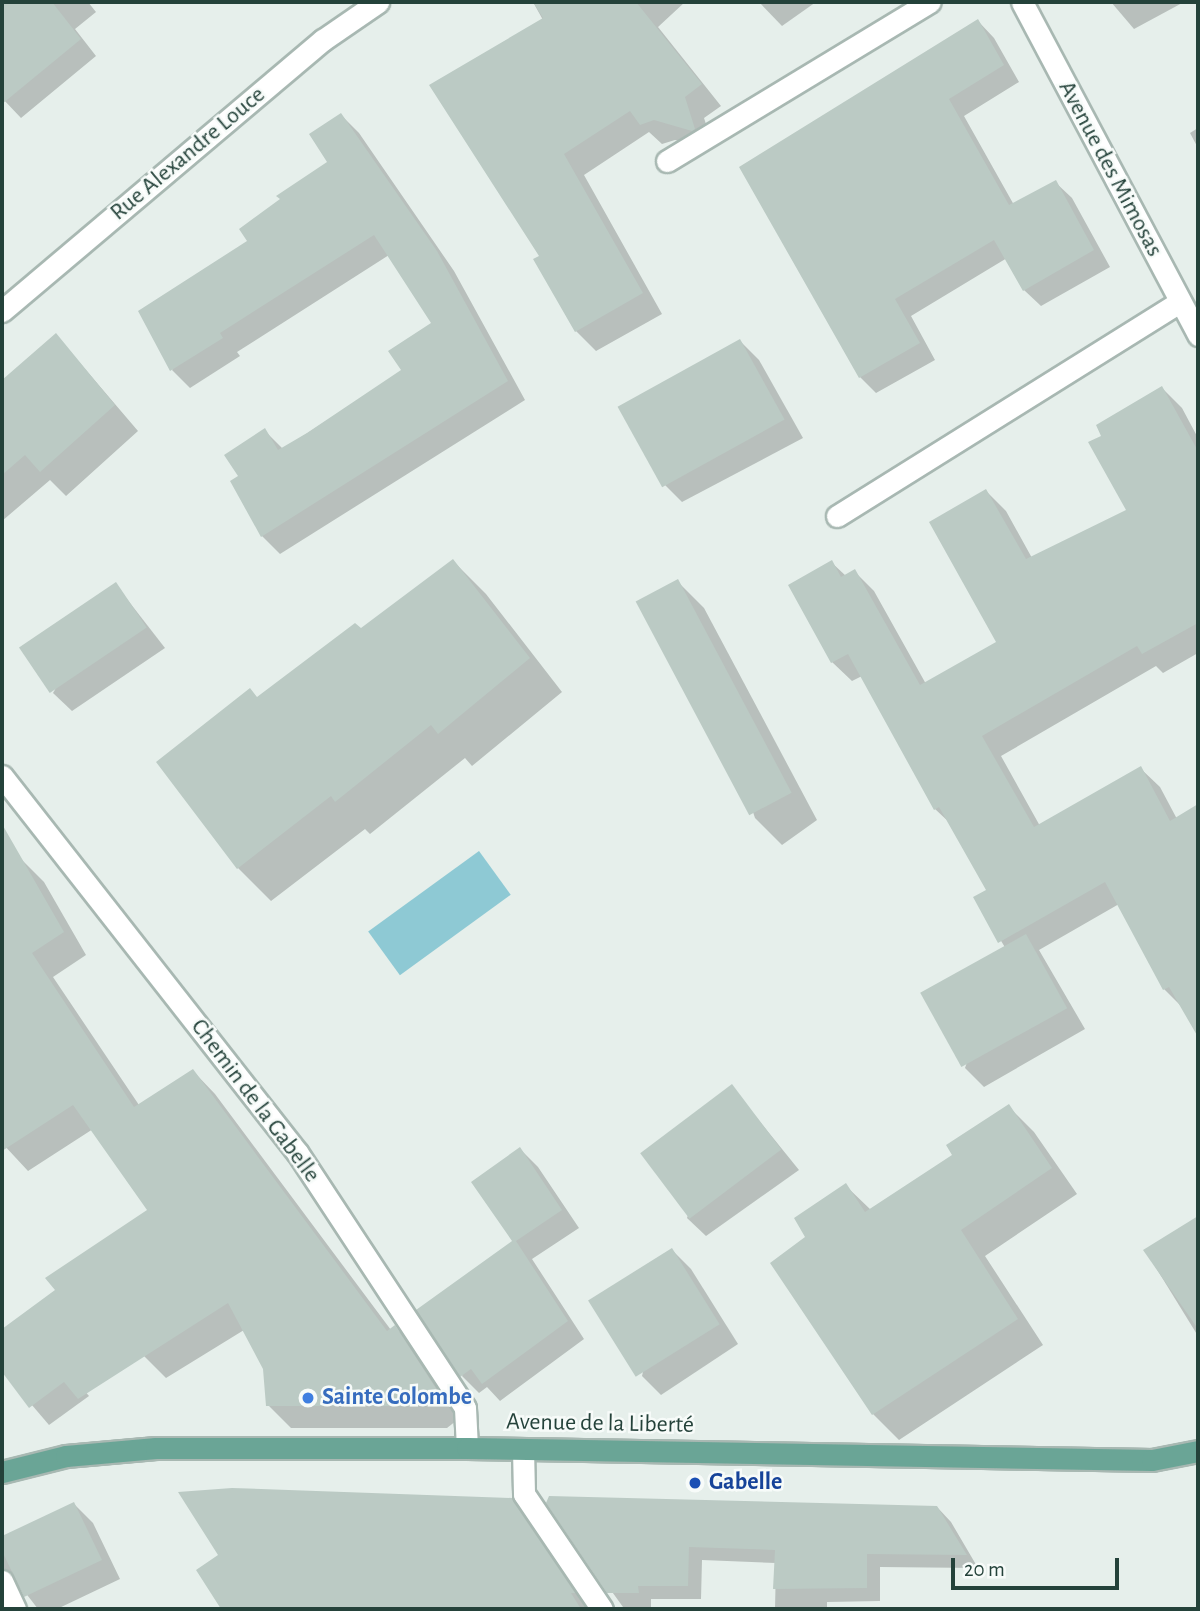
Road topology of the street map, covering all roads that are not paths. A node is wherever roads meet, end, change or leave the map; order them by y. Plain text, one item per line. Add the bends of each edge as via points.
1 (378, 2) edge
2 (930, 2) edge
3 (1022, 2) edge
4 (667, 161) dead end
5 (1189, 297) edge
6 (2, 311) edge
7 (1198, 335) edge
8 (837, 516) dead end
9 (2, 776) edge
10 (467, 1448) junction
11 (523, 1449) junction
12 (1198, 1451) edge
13 (2, 1472) edge
14 (2, 1581) edge
15 (15, 1609) edge
16 (602, 1609) edge

1 - 6 street, Rue Alexandre Louce via 323,40
2 - 4 street
3 - 5 street, Avenue des Mimosas
5 - 7 street, Avenue des Mimosas
5 - 8 street
9 - 10 street, Chemin de la Gabelle via 298,1152 465,1408
10 - 11 main road, Avenue de la Liberté
10 - 13 main road, Avenue de la Liberté via 156,1448 66,1456
11 - 12 main road, Avenue de la Liberté via 1152,1460
11 - 16 street via 524,1494
14 - 15 street

